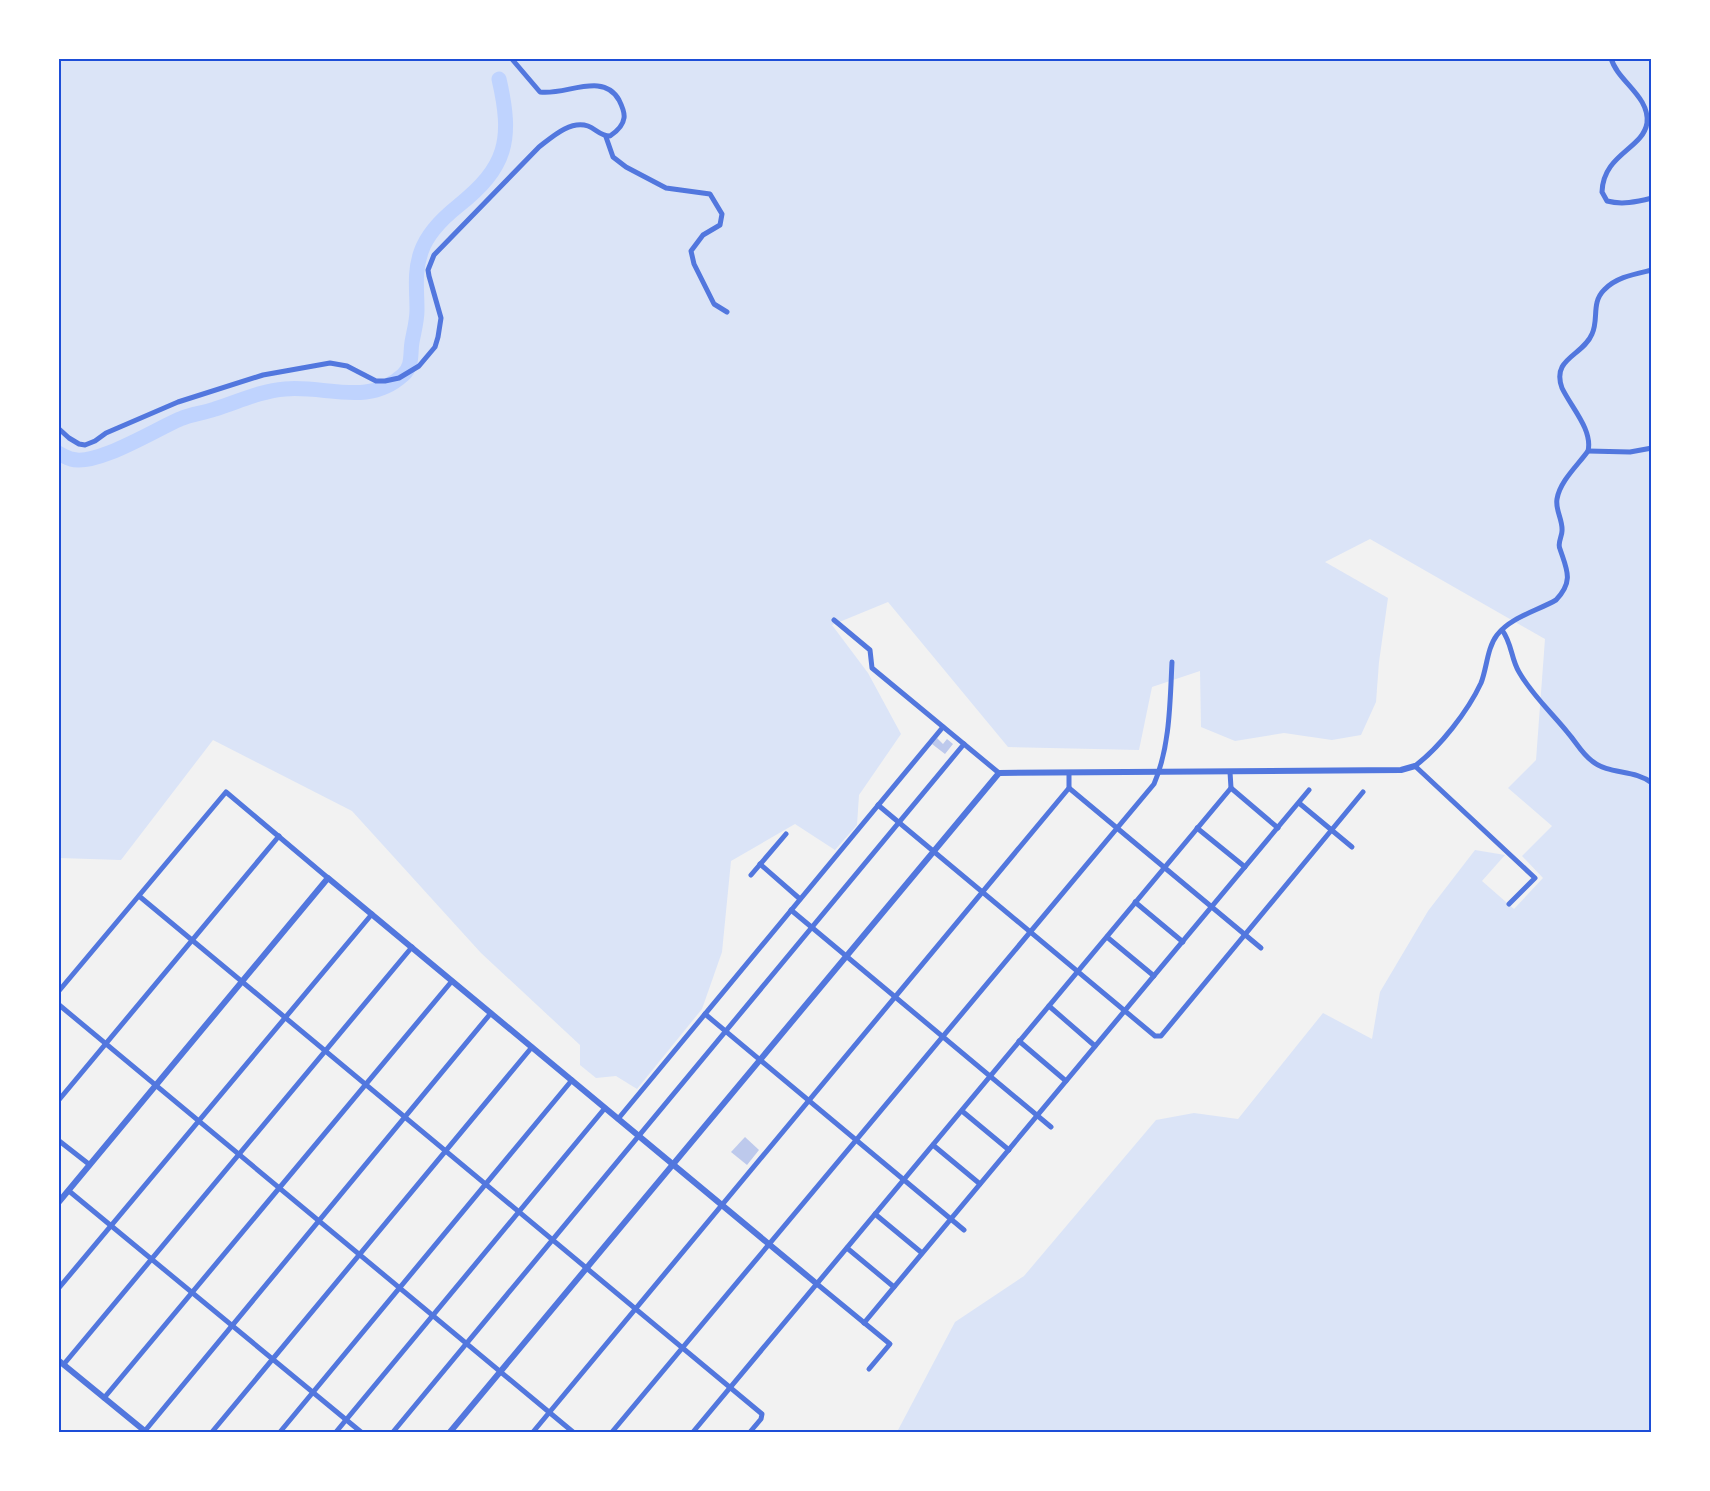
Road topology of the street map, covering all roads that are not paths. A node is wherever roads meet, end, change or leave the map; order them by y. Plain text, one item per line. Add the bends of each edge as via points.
1 (511, 58) edge
2 (1611, 58) edge
3 (606, 136) junction
4 (1652, 198) edge
5 (1652, 270) edge
6 (727, 312) dead end
7 (58, 428) edge
8 (1652, 448) edge
9 (1588, 451) junction
10 (834, 620) dead end
11 (1502, 630) junction
12 (1172, 662) dead end
13 (943, 727) junction
14 (964, 744) junction
15 (1415, 765) junction
16 (1159, 772) junction
17 (1230, 772) junction
18 (999, 773) junction
19 (1069, 773) junction
20 (1652, 783) edge
21 (1069, 788) junction
22 (1231, 788) junction
23 (1309, 789) dead end
24 (1363, 792) dead end
25 (1299, 802) junction
26 (878, 805) junction
27 (899, 823) junction
28 (1117, 828) junction
29 (1197, 828) junction
30 (1278, 828) junction
31 (1332, 830) junction
32 (786, 834) dead end
33 (279, 836) junction
34 (1352, 847) dead end
35 (933, 852) junction
36 (760, 864) junction
37 (1164, 867) junction
38 (1245, 867) junction
39 (751, 875) dead end
40 (328, 878) junction
41 (982, 893) junction
42 (139, 896) junction
43 (800, 899) junction
44 (1135, 902) junction
45 (1509, 904) dead end
46 (1212, 907) junction
47 (791, 910) junction
48 (372, 914) junction
49 (812, 927) junction
50 (1030, 932) junction
51 (1245, 934) junction
52 (1107, 937) junction
53 (193, 940) junction
54 (1183, 942) junction
55 (412, 947) junction
56 (1261, 948) dead end
57 (846, 956) junction
58 (1077, 972) junction
59 (1154, 976) junction
60 (242, 981) junction
61 (452, 981) junction
62 (58, 992) edge
63 (896, 997) junction
64 (58, 1004) edge
65 (1048, 1006) junction
66 (1125, 1011) junction
67 (491, 1013) junction
68 (705, 1014) junction
69 (286, 1018) junction
70 (726, 1031) junction
71 (943, 1036) junction
72 (1019, 1041) junction
73 (106, 1044) junction
74 (1095, 1046) junction
75 (532, 1047) junction
76 (325, 1050) junction
77 (760, 1060) junction
78 (990, 1076) junction
79 (572, 1080) junction
80 (1066, 1081) junction
81 (366, 1084) junction
82 (156, 1086) junction
83 (58, 1088) edge
84 (65, 1094) junction
85 (58, 1101) edge
86 (809, 1101) junction
87 (605, 1108) junction
88 (962, 1110) junction
89 (1037, 1115) junction
90 (405, 1117) junction
91 (618, 1119) junction
92 (199, 1121) junction
93 (1051, 1127) dead end
94 (639, 1136) junction
95 (58, 1140) edge
96 (856, 1140) junction
97 (933, 1145) junction
98 (1009, 1150) junction
99 (446, 1151) junction
100 (238, 1154) junction
101 (673, 1164) junction
102 (90, 1165) junction
103 (904, 1180) junction
104 (486, 1184) junction
105 (980, 1184) junction
106 (279, 1188) junction
107 (69, 1191) junction
108 (58, 1203) edge
109 (722, 1206) junction
110 (519, 1212) junction
111 (875, 1214) junction
112 (951, 1219) junction
113 (319, 1221) junction
114 (111, 1226) junction
115 (964, 1230) dead end
116 (553, 1240) junction
117 (769, 1245) junction
118 (847, 1248) junction
119 (922, 1253) junction
120 (359, 1255) junction
121 (151, 1259) junction
122 (587, 1268) junction
123 (816, 1284) junction
124 (894, 1287) junction
125 (399, 1288) junction
126 (58, 1289) edge
127 (192, 1293) junction
128 (636, 1309) junction
129 (433, 1316) junction
130 (864, 1323) junction
131 (232, 1326) junction
132 (466, 1344) junction
133 (683, 1348) junction
134 (273, 1359) junction
135 (61, 1362) edge
136 (869, 1369) dead end
137 (500, 1372) junction
138 (730, 1387) junction
139 (313, 1393) junction
140 (104, 1398) junction
141 (549, 1413) junction
142 (346, 1421) junction
143 (145, 1432) edge
144 (212, 1432) edge
145 (280, 1432) edge
146 (336, 1432) edge
147 (361, 1432) edge
148 (393, 1432) edge
149 (450, 1432) edge
150 (533, 1432) edge
151 (573, 1432) edge
152 (612, 1432) edge
153 (693, 1432) edge
154 (750, 1432) edge

1 - 3 street via 540,92 596,86 609,90 619,100 624,114 619,128
2 - 4 street via 1617,73 1636,93 1647,123 1639,138 1613,162 1602,192 1607,201 1614,203
3 - 6 street via 613,157 626,167 666,188 710,194 722,214 720,225 703,235 691,252 714,304
3 - 7 street via 586,125 558,133 539,147 434,255 428,270 442,324 435,347 412,372 394,380 376,381 347,366 330,363 263,375 178,402 106,433 90,444 79,444
5 - 9 street via 1626,276 1606,288 1596,302 1592,336 1562,366 1560,381 1587,435
8 - 9 street
9 - 11 street via 1557,498 1562,527 1558,547 1568,573 1562,595
10 - 13 street via 870,650 872,668
11 - 15 street via 1493,642 1471,701 1450,730
11 - 20 street via 1518,670 1531,690 1583,753 1607,769 1638,775
12 - 16 street via 1170,714
13 - 14 street
13 - 26 street
14 - 18 street
14 - 27 street
15 - 17 street via 1401,770
15 - 45 street via 1535,878
16 - 17 street
16 - 19 street
16 - 28 street via 1154,784
17 - 22 street
18 - 19 street
18 - 35 street
19 - 21 street
21 - 28 street
21 - 41 street
22 - 29 street
22 - 30 street
23 - 25 street
24 - 31 street
25 - 30 street
25 - 31 street
26 - 27 street
26 - 43 street
27 - 35 street
27 - 49 street
28 - 37 street
28 - 50 street
29 - 37 street
29 - 38 street
30 - 38 street
31 - 34 street
31 - 51 street
32 - 36 street
33 - 40 street
33 - 42 street via 226,792
33 - 53 street
35 - 41 street
35 - 57 street
36 - 39 street
36 - 43 street
37 - 44 street
37 - 46 street
38 - 46 street
40 - 48 street
40 - 60 street
41 - 50 street
41 - 63 street
42 - 53 street
42 - 62 street
43 - 47 street
44 - 52 street
44 - 54 street
46 - 51 street
46 - 54 street
47 - 49 street
47 - 68 street
48 - 55 street
48 - 69 street
49 - 57 street
49 - 70 street
50 - 58 street
50 - 71 street
51 - 56 street
51 - 66 street via 1161,1036 1155,1036
52 - 58 street
52 - 59 street
53 - 60 street
53 - 73 street
54 - 59 street
55 - 61 street
55 - 76 street
57 - 63 street
57 - 77 street
58 - 65 street
58 - 66 street
59 - 66 street
60 - 69 street
60 - 82 street
61 - 67 street
61 - 81 street
63 - 71 street
63 - 86 street
64 - 73 street
65 - 72 street
65 - 74 street
66 - 74 street
67 - 75 street
67 - 90 street
68 - 70 street
68 - 91 street
69 - 76 street
69 - 92 street
70 - 77 street
70 - 94 street
71 - 78 street
71 - 96 street
72 - 78 street
72 - 80 street
73 - 82 street
73 - 84 street
74 - 80 street
75 - 79 street
75 - 99 street
76 - 81 street
76 - 100 street
77 - 86 street
77 - 101 street
78 - 88 street
78 - 89 street
79 - 87 street
79 - 104 street
80 - 89 street
81 - 90 street
81 - 106 street
82 - 92 street
82 - 102 street
83 - 84 street
84 - 85 street
86 - 96 street
86 - 109 street
87 - 91 street
87 - 110 street
88 - 97 street
88 - 98 street
89 - 93 street
89 - 98 street
90 - 99 street
90 - 113 street
91 - 94 street
92 - 100 street
92 - 114 street
94 - 101 street
94 - 116 street
95 - 102 street
96 - 103 street
96 - 117 street
97 - 103 street
97 - 105 street
98 - 105 street
99 - 104 street
99 - 120 street
100 - 106 street
100 - 121 street
101 - 109 street
101 - 122 street
102 - 107 street
103 - 111 street
103 - 112 street
104 - 110 street
104 - 125 street
105 - 112 street
106 - 113 street
106 - 127 street
107 - 108 street
107 - 114 street
109 - 117 street
109 - 128 street
110 - 116 street
110 - 129 street
111 - 118 street
111 - 119 street
112 - 115 street
112 - 119 street
113 - 120 street
113 - 131 street
114 - 121 street
114 - 126 street
116 - 122 street
116 - 132 street
117 - 123 street
117 - 133 street
118 - 123 street
118 - 124 street
119 - 124 street
120 - 125 street
120 - 134 street
121 - 127 street
121 - 135 street
122 - 128 street
122 - 137 street
123 - 130 street
123 - 138 street
124 - 130 street
125 - 129 street
125 - 139 street
127 - 131 street
127 - 140 street
128 - 133 street
128 - 141 street
129 - 132 street
129 - 142 street
130 - 136 street via 890,1344
131 - 134 street
131 - 143 street
132 - 137 street
132 - 148 street
133 - 138 street
133 - 152 street
134 - 139 street
134 - 144 street
135 - 140 street
137 - 141 street
137 - 149 street
138 - 153 street
138 - 154 street via 762,1414
139 - 142 street
139 - 145 street
140 - 143 street
141 - 150 street
141 - 151 street
142 - 146 street
142 - 147 street

